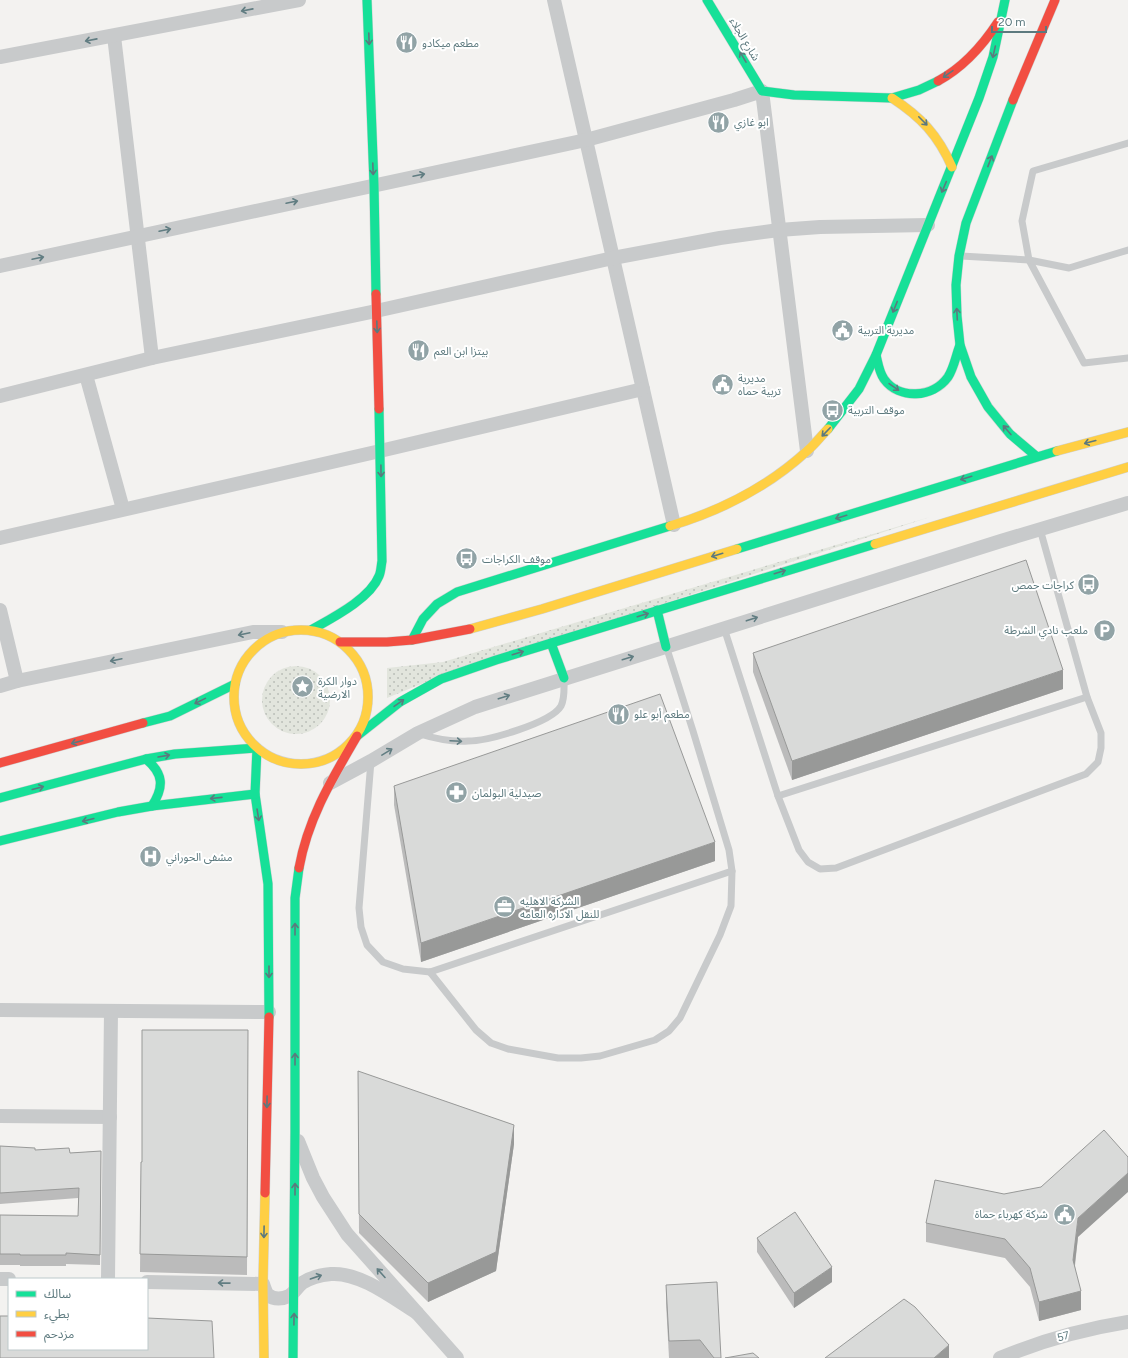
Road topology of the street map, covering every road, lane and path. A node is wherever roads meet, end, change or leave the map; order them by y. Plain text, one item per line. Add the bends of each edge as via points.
1 (299, 0) edge
2 (367, 0) edge
3 (554, 0) edge
4 (707, 0) edge
5 (1005, 0) edge
6 (1055, 0) edge
7 (1003, 15) junction
8 (114, 36) junction
9 (0, 57) edge
10 (762, 91) junction
11 (892, 98) junction
12 (586, 140) junction
13 (1128, 143) edge
14 (952, 167) junction
15 (374, 184) junction
16 (928, 225) junction
17 (779, 230) junction
18 (137, 236) junction
19 (1128, 250) edge
20 (959, 256) junction
21 (613, 258) junction
22 (1029, 260) junction
23 (0, 266) edge
24 (376, 311) junction
25 (960, 345) junction
26 (876, 355) junction
27 (152, 358) junction
28 (1128, 358) edge
29 (86, 375) junction
30 (643, 388) junction
31 (0, 396) edge
32 (1128, 432) edge
33 (380, 451) junction
34 (807, 451) junction
35 (1036, 456) junction
36 (1128, 467) edge
37 (1128, 503) edge
38 (123, 509) junction
39 (674, 525) junction
40 (1040, 529) junction
41 (0, 538) edge
42 (0, 610) edge
43 (656, 610) junction
44 (724, 628) junction
45 (311, 630) junction
46 (282, 632) junction
47 (412, 640) junction
48 (340, 642) junction
49 (551, 643) junction
50 (666, 647) junction
51 (564, 678) junction
52 (17, 681) junction
53 (235, 684) junction
54 (0, 686) edge
55 (1087, 697) junction
56 (418, 733) junction
57 (357, 736) junction
58 (257, 748) junction
59 (146, 759) junction
60 (371, 761) junction
61 (0, 763) edge
62 (328, 785) junction
63 (255, 794) junction
64 (778, 796) junction
65 (0, 798) edge
66 (152, 806) junction
67 (0, 841) edge
68 (732, 871) junction
69 (430, 972) junction
70 (0, 1010) edge
71 (111, 1010) junction
72 (269, 1012) junction
73 (0, 1116) edge
74 (110, 1117) junction
75 (295, 1132) junction
76 (108, 1278) edge
77 (148, 1282) edge
78 (263, 1284) junction
79 (294, 1290) junction
80 (417, 1313) junction
81 (1128, 1322) edge
82 (264, 1358) edge
83 (293, 1358) edge
84 (457, 1358) edge
85 (1000, 1358) edge

1 -> 8 street
2 -> 15 main road
3 - 12 street
10 -> 4 main road, شارع الجلاء
5 - 7 main road
20 -> 6 main road via 966,223
7 -> 11 main road via 967,60 944,77 919,90
7 -> 14 main road via 993,57
8 -> 9 street
8 - 18 street
10 - 11 main road via 794,95
10 - 12 street
10 - 17 street
11 -> 14 main road via 906,106 929,127 943,146
15 -> 12 street
12 - 21 street
13 - 22 lane via 1033,171 1022,221
14 -> 16 main road
18 -> 15 street
15 - 24 main road
16 - 17 street
16 -> 26 main road
17 - 21 street
17 - 34 street
23 -> 18 street
18 - 27 street
19 - 22 lane via 1069,268
20 - 22 lane
25 -> 20 main road via 956,284
21 - 24 street
21 - 30 street
22 - 28 lane via 1084,363
24 - 27 street
24 -> 33 main road
26 -> 25 main road via 883,378 903,393 916,395 940,387 948,377
35 -> 25 main road via 1010,434 988,407 971,377
26 -> 34 main road via 859,389 833,424
27 - 29 street
29 - 31 street
29 - 38 street
30 - 33 street
30 - 39 street
32 -> 35 main road
33 - 38 street
33 -> 45 main road via 382,561 379,577 372,588 359,599
34 - 39 main road via 775,476 744,495
35 -> 47 main road via 550,607 471,629
43 -> 36 main road
37 - 40 street
38 - 41 street
39 - 47 main road via 457,592 437,604 423,619
44 -> 40 street
40 - 55 lane
42 - 52 street
49 -> 43 main road
43 - 50 main road
44 - 50 street
44 - 64 lane
45 - 46 main road
45 - 48 main road via 326,634
46 -> 52 street via 253,632
46 - 53 main road via 265,640 251,652 241,667
47 - 48 main road
48 - 57 main road via 356,656 366,675 369,696 366,716
49 - 51 main road
57 -> 49 main road via 400,702 441,679
51 -> 50 street
50 - 68 lane via 729,850
56 -> 51 street via 475,707
56 -> 51 lane via 442,740 470,742 540,722 560,706 564,694
52 - 54 street
53 - 58 main road via 237,720 245,735
53 -> 61 main road via 170,716
55 - 64 lane
55 - 64 lane via 1101,734 1102,748 1098,762 1086,774 836,868 820,869 808,862 799,850
60 -> 56 street
57 - 58 main road via 342,752 321,762 299,765 277,760
57 - 62 main road
59 -> 58 main road via 175,754
58 - 63 main road
65 -> 59 main road
59 - 66 main road via 160,777 161,785 157,800
60 - 62 street
60 - 69 lane via 359,908 361,927 367,945 383,962 403,969
75 -> 62 main road via 295,898 302,851
63 -> 66 main road
63 -> 72 main road via 268,884
66 -> 67 main road
68 - 69 lane
68 - 69 lane via 731,906 720,934 680,1018 669,1031 655,1040 600,1056 581,1058 558,1058 508,1049 491,1043 476,1030
70 - 71 street
71 - 72 street
71 - 74 street
72 -> 78 main road
73 - 74 street
74 - 76 street
79 -> 75 main road
80 -> 75 street via 360,1251 334,1216 313,1178
78 -> 77 street
78 - 79 street via 268,1295 275,1298 289,1296
78 - 82 main road
79 -> 80 street via 312,1278 332,1274 354,1276
83 -> 79 main road
80 - 84 street
81 - 85 street, 57 via 1060,1337

